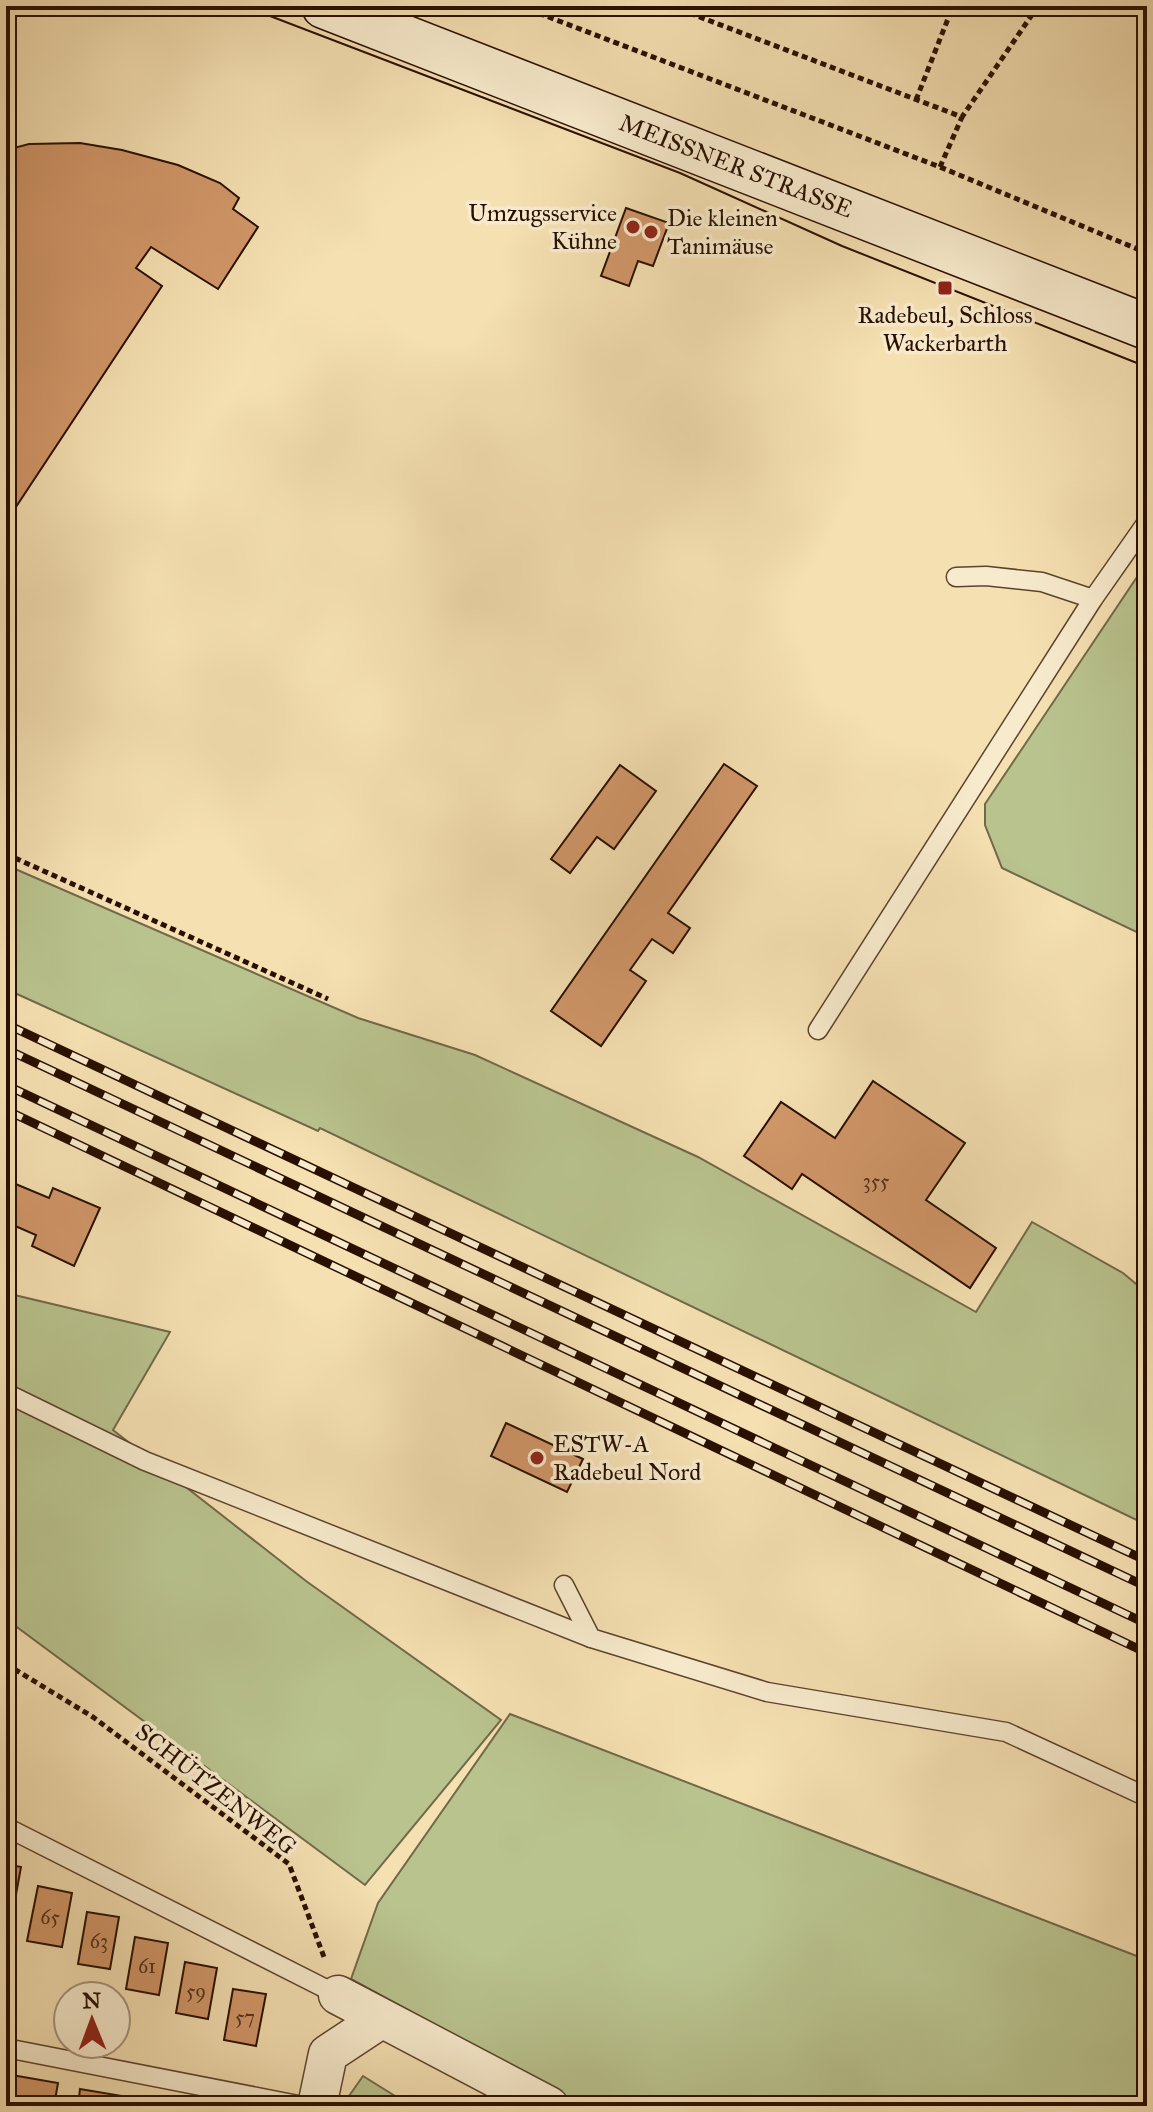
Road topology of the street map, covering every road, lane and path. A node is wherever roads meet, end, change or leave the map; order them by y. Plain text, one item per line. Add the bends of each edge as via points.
1 (520, 6) edge
2 (671, 6) edge
3 (953, 6) edge
4 (1038, 6) edge
5 (338, 8) edge
6 (916, 100) junction
7 (962, 117) junction
8 (940, 167) junction
9 (1147, 253) edge
10 (1147, 327) edge
11 (1147, 522) edge
12 (956, 577) dead end
13 (1093, 599) junction
14 (6, 854) edge
15 (328, 999) dead end
16 (818, 1030) dead end
17 (6, 1393) edge
18 (564, 1585) dead end
19 (591, 1638) junction
20 (6, 1664) edge
21 (1147, 1797) edge
22 (6, 1827) edge
23 (338, 1995) junction
24 (381, 2019) junction
25 (6, 2048) edge
26 (303, 2106) edge
27 (317, 2106) edge
28 (549, 2106) edge

1 - 8 path
2 - 6 path
3 - 6 path
4 - 7 path
5 - 10 main road, MEISSNER STRASSE
6 - 7 path
7 - 8 path
8 - 9 path
11 - 13 lane
12 - 13 lane via 1042,582
13 - 16 lane
14 - 15 path
17 - 19 lane via 145,1461
18 - 19 lane
19 - 21 lane via 767,1692 1006,1732
20 - 23 path, SCHÜTZENWEG via 93,1717 289,1864
22 - 23 lane
23 - 24 street
24 - 27 street via 328,2054
24 - 28 street
25 - 26 lane

